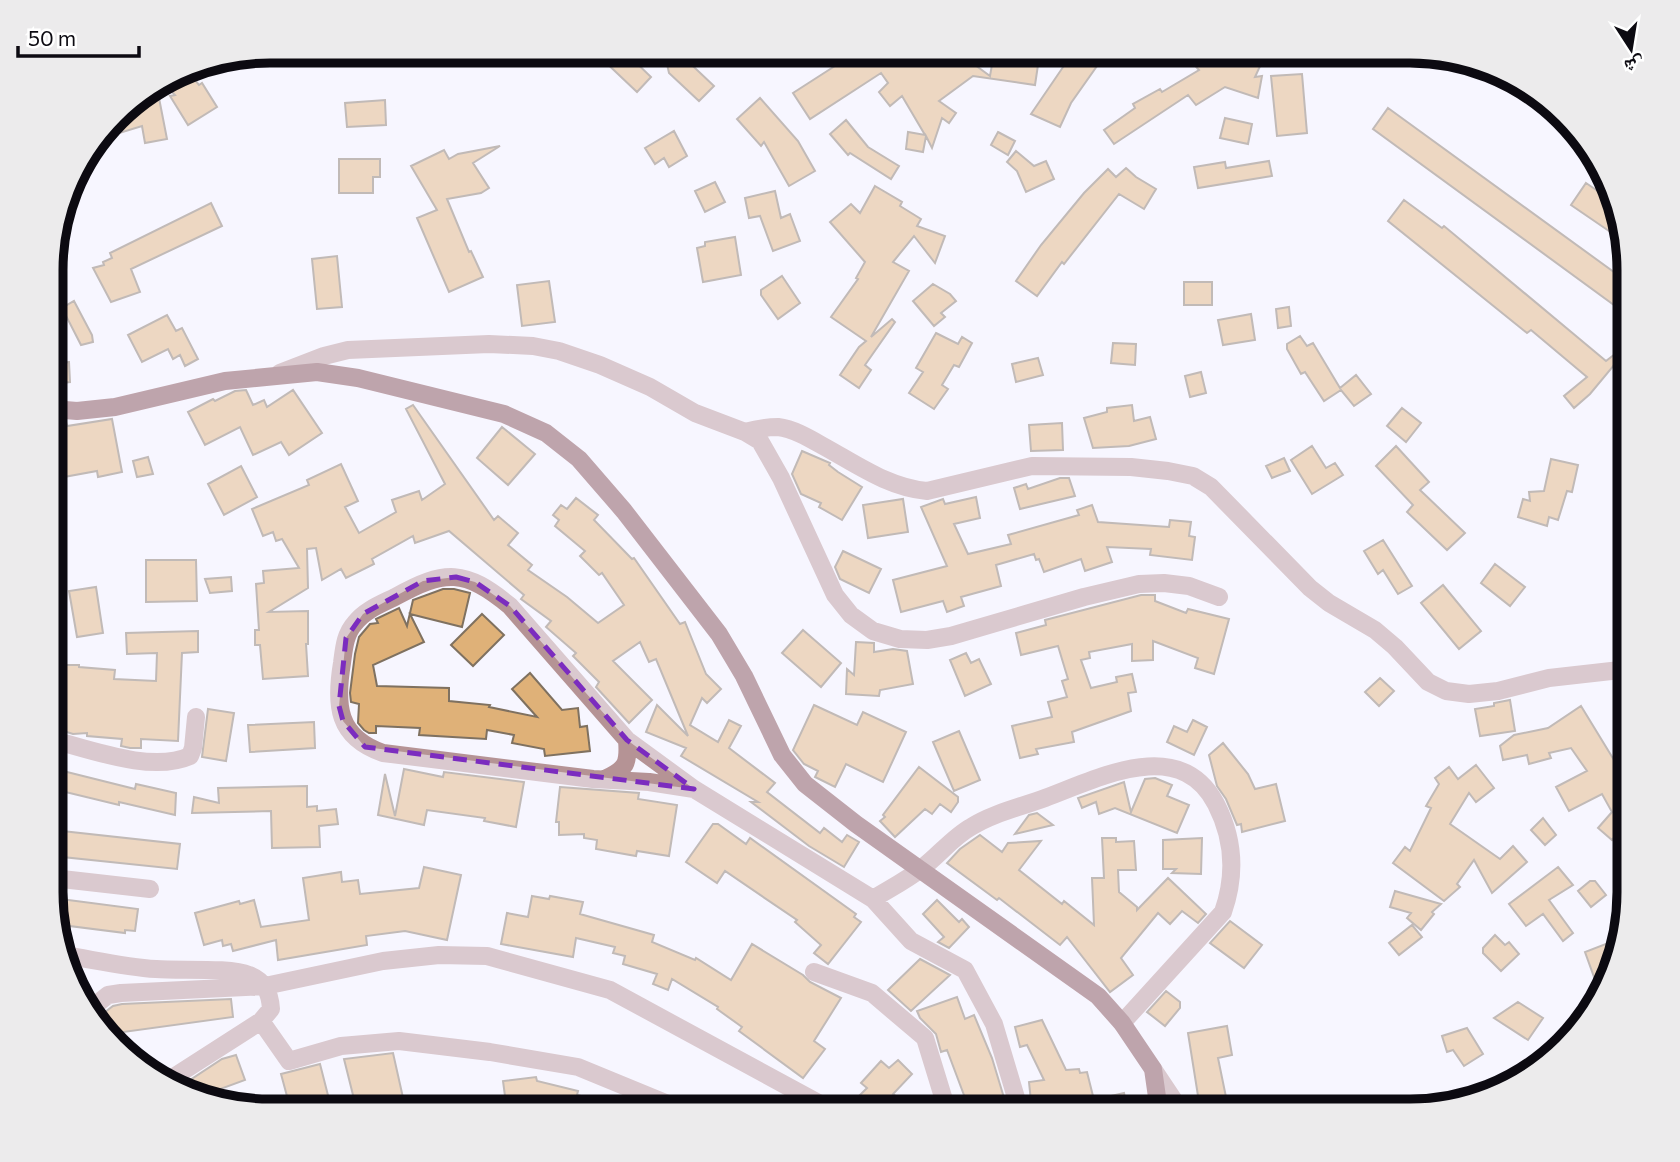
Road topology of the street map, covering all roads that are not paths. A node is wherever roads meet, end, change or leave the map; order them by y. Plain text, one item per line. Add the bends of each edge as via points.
1 (274, 375) junction
2 (63, 410) edge
3 (745, 432) junction
4 (1219, 597) dead end
5 (1617, 670) edge
6 (196, 717) dead end
7 (627, 740) junction
8 (63, 743) edge
9 (605, 779) junction
10 (694, 789) junction
11 (920, 870) junction
12 (63, 879) edge
13 (150, 889) dead end
14 (873, 899) junction
15 (74, 957) edge
16 (814, 972) dead end
17 (265, 986) junction
18 (97, 1004) edge
19 (261, 1021) junction
20 (1122, 1023) junction
21 (1153, 1069) junction
22 (176, 1076) edge
23 (656, 1099) edge
24 (809, 1099) edge
25 (944, 1099) edge
26 (1016, 1099) edge
27 (1157, 1099) edge
28 (1173, 1099) edge

1 - 2 main road via 225,381 116,407
1 - 3 street via 348,350 533,346 600,365 695,413
1 - 11 main road via 317,372 358,378 503,414 546,433 579,459 719,634 782,755 804,784
3 - 4 street via 760,441 781,478 835,596 873,631 900,639 939,639 1139,584 1189,586
3 - 5 street via 764,427 800,434 911,490 927,491 1032,466 1130,467 1193,477 1211,487 1310,588 1375,630 1428,682 1446,691 1498,691 1549,678
6 - 8 street via 190,756 178,762 129,758
7 - 9 street via 621,771
7 - 9 street via 510,606 475,582 441,576 423,581 363,614 346,638 338,706 353,737 366,747 383,753
7 - 10 street
9 - 10 street
10 - 14 street
11 - 14 street
11 - 20 main road via 1098,996
11 - 20 street via 970,827 1115,771 1150,766 1192,775 1211,795 1226,822 1232,857 1230,891 1223,912
12 - 13 street
14 - 26 street via 911,941 965,970 994,1024
15 - 17 street via 153,969 232,971 250,975
16 - 25 street via 872,993 925,1038
17 - 18 street via 121,993 108,995
17 - 19 street via 271,1009
17 - 24 street via 383,961 487,956 610,990
19 - 22 street
19 - 23 street via 289,1061 341,1046 399,1041 578,1067
20 - 21 main road
21 - 27 main road
21 - 28 street

